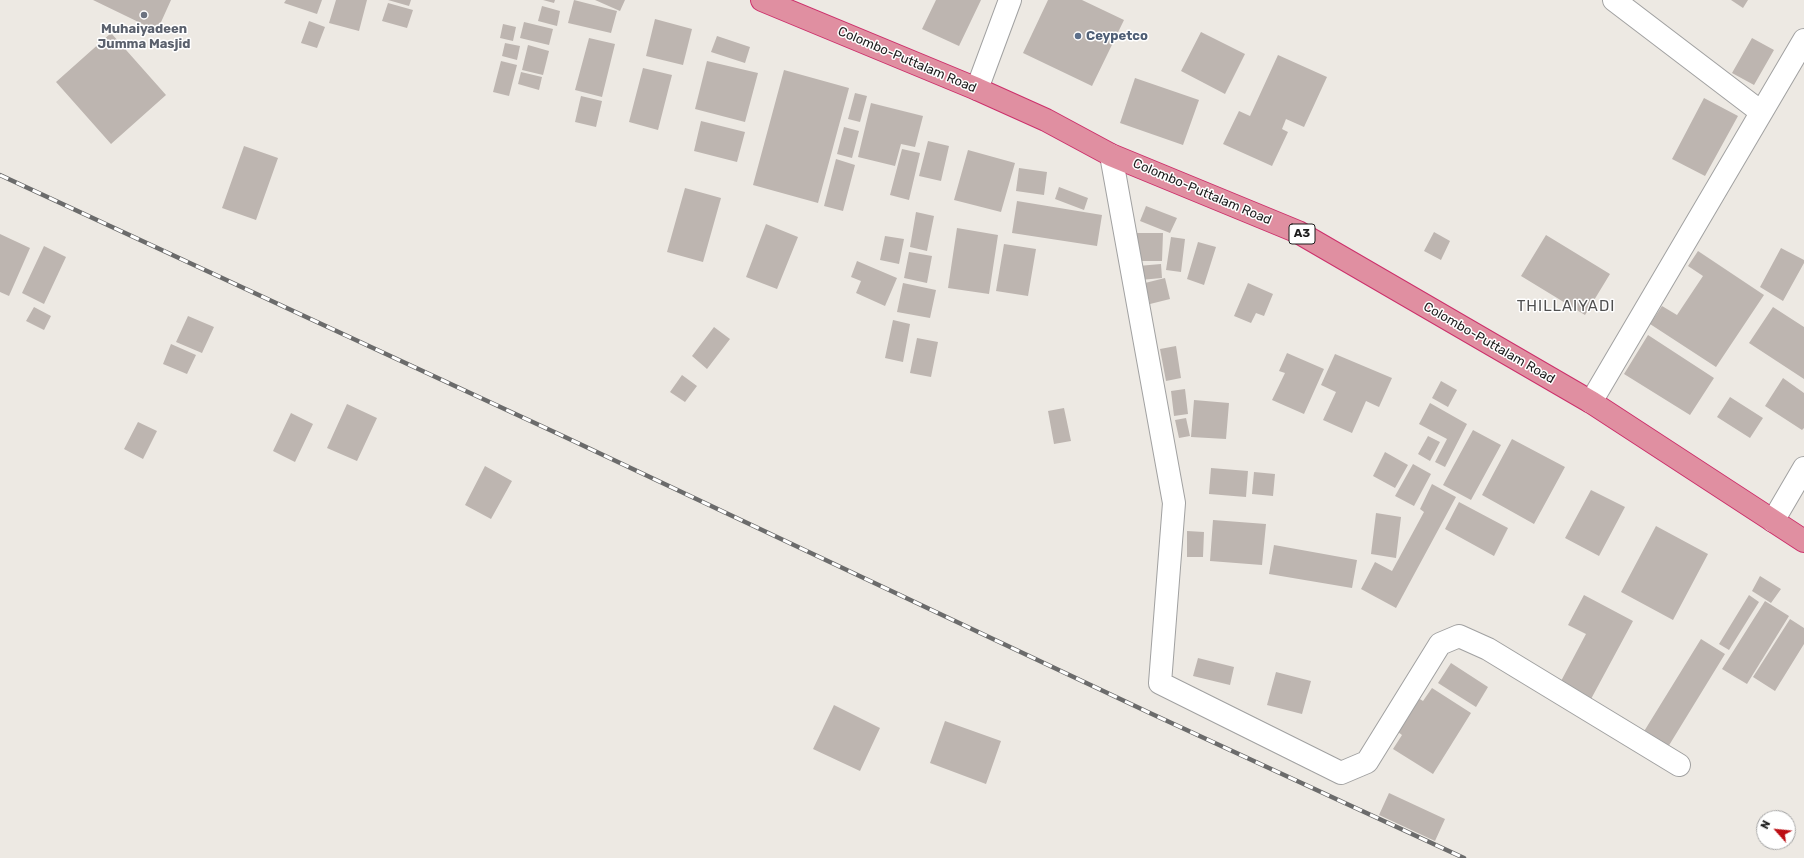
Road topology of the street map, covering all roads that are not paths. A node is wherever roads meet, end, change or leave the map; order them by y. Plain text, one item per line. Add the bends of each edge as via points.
1 (762, 0) edge
2 (1010, 0) edge
3 (1614, 0) edge
4 (1804, 40) edge
5 (976, 89) junction
6 (1761, 112) junction
7 (1111, 155) junction
8 (1591, 402) junction
9 (1804, 468) edge
10 (1774, 521) junction
11 (1804, 541) edge
12 (1679, 765) dead end

1 - 5 highway, Colombo-Puttalam Road / A3
2 - 5 street
3 - 6 street
4 - 6 street
5 - 7 highway, Colombo-Puttalam Road / A3 via 1046,120
6 - 8 street
7 - 8 highway, Colombo-Puttalam Road / A3 via 1298,232
7 - 12 street via 1174,503 1160,683 1341,773 1367,762 1440,644 1460,636 1488,649
8 - 10 highway, Colombo-Puttalam Road / A3
9 - 10 street
10 - 11 highway, Colombo-Puttalam Road / A3

